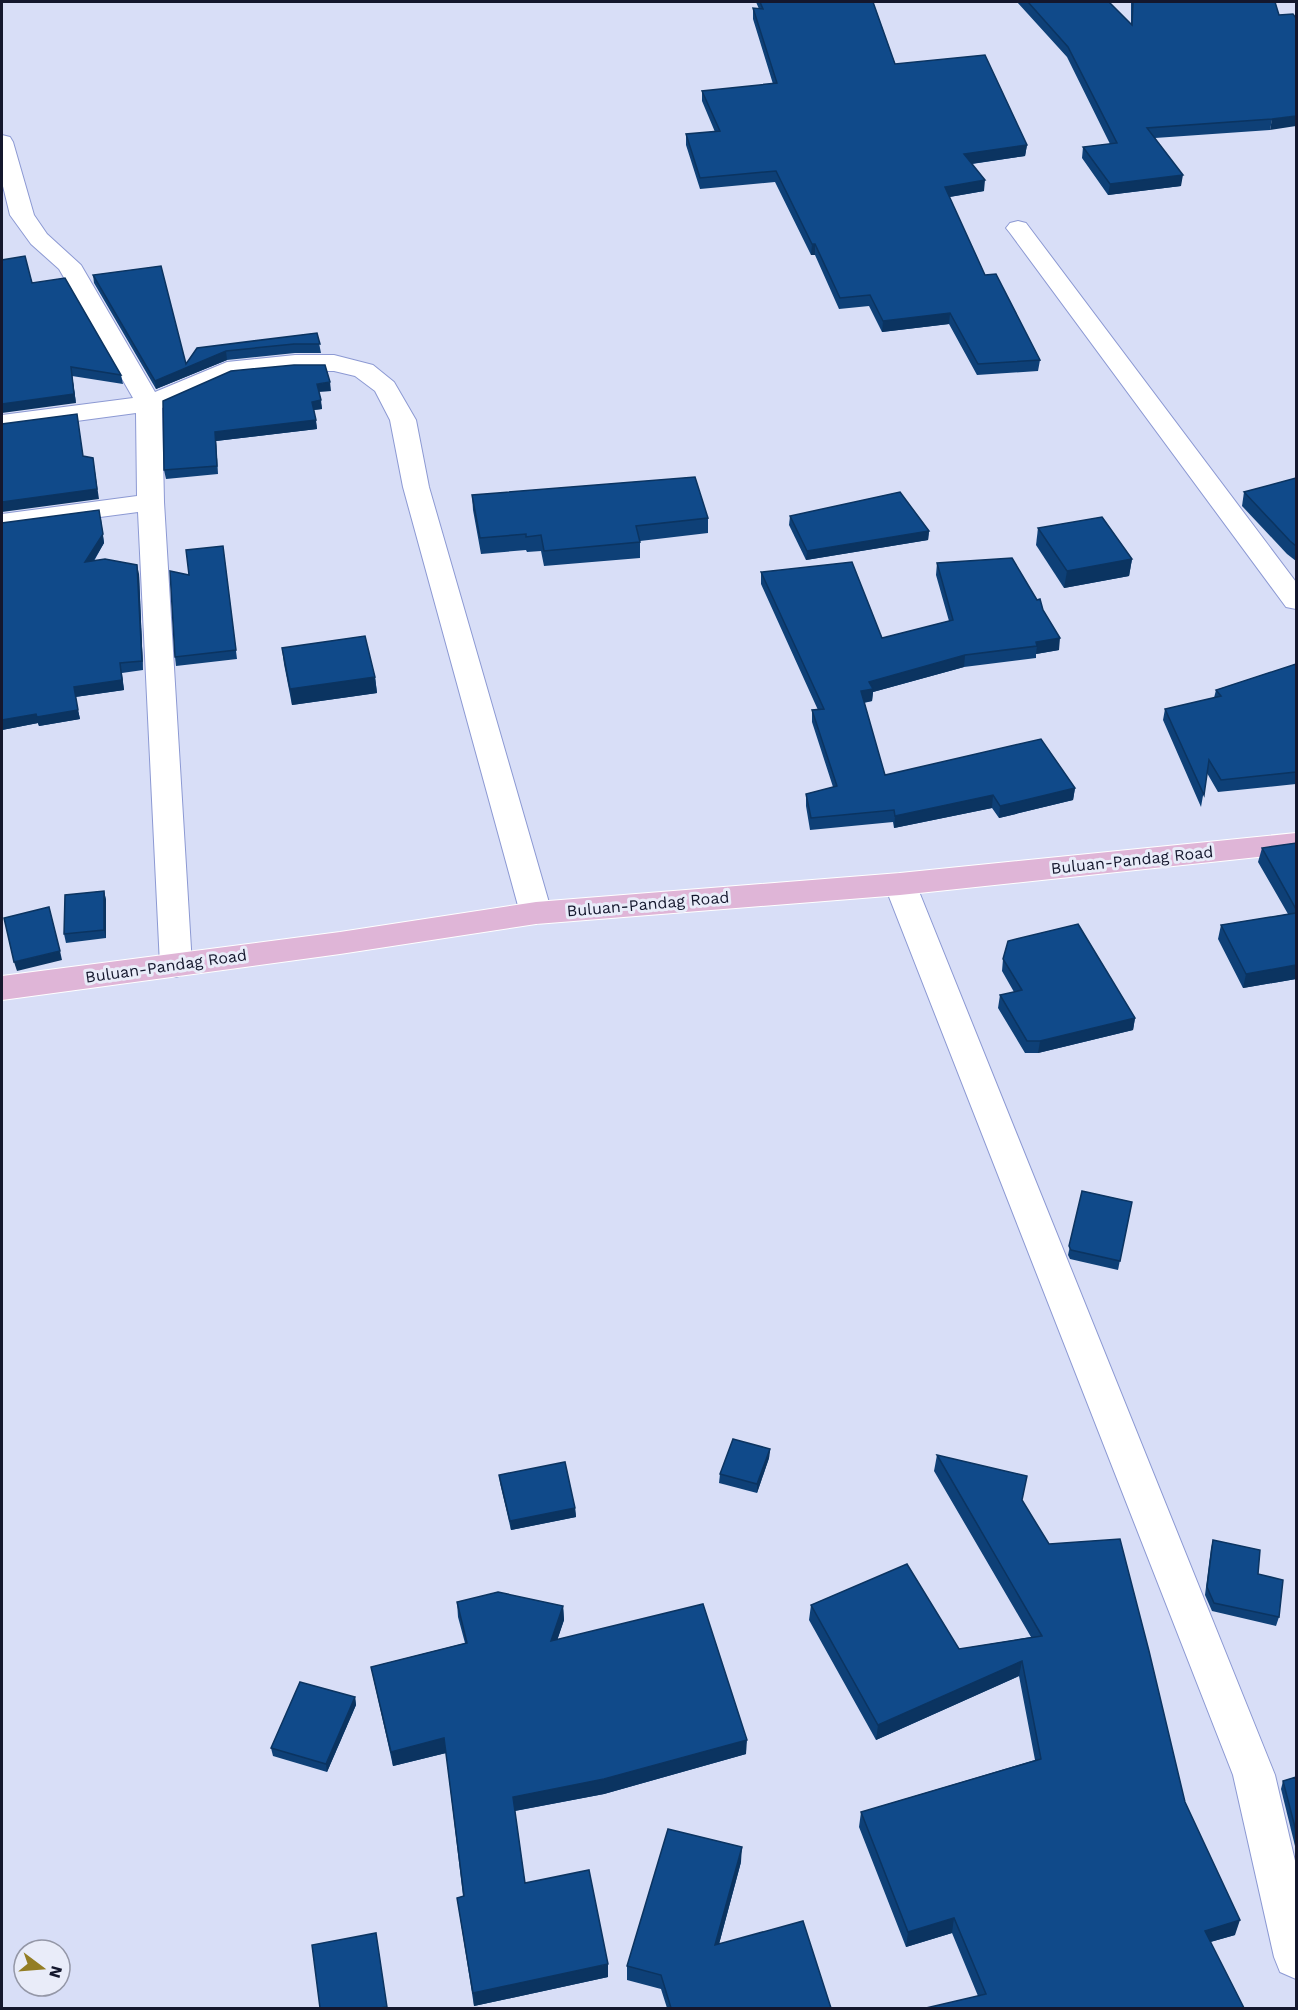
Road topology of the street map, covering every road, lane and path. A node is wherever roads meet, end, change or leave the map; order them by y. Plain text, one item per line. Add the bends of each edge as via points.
1 (2, 142) edge
2 (1018, 228) dead end
3 (149, 404) junction
4 (2, 423) edge
5 (151, 502) junction
6 (2, 522) edge
7 (1296, 601) edge
8 (1296, 843) edge
9 (900, 884) junction
10 (536, 914) junction
11 (176, 965) junction
12 (2, 988) edge
13 (1296, 1957) edge

1 - 3 street via 28,226 69,264
2 - 7 street
3 - 4 street
3 - 5 street
3 - 10 street via 227,370 295,363 334,363 364,370 385,387 403,420 416,487
5 - 6 street
5 - 11 street
8 - 9 main road, Buluan-Pandag Road
9 - 10 main road, Buluan-Pandag Road
9 - 13 street via 1254,1775
10 - 11 main road, Buluan-Pandag Road
11 - 12 main road, Buluan-Pandag Road

